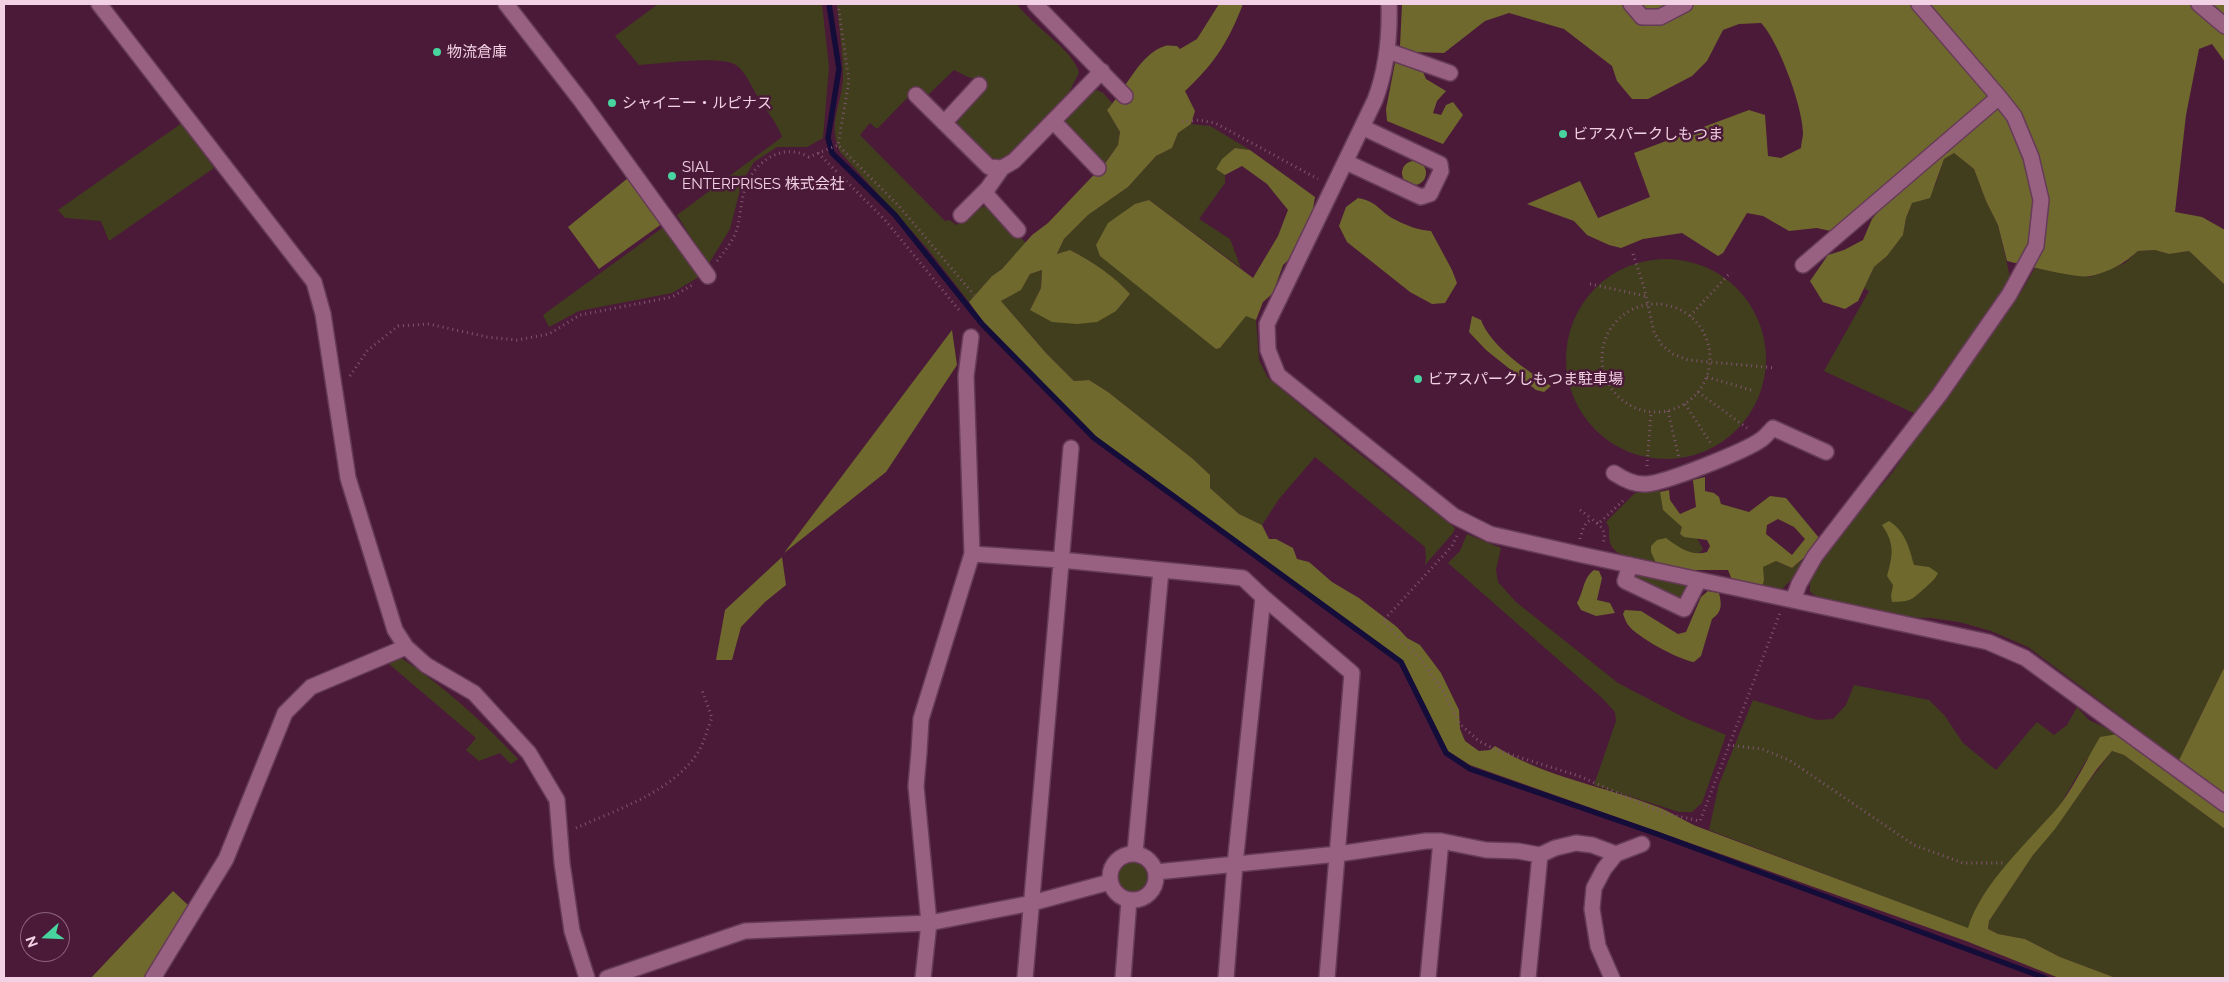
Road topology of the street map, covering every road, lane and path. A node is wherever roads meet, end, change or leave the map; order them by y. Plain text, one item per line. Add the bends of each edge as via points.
1 (100, 4) edge
2 (506, 4) edge
3 (838, 4) edge
4 (1036, 4) edge
5 (1389, 4) edge
6 (1631, 4) edge
7 (1686, 4) edge
8 (1919, 4) edge
9 (2199, 4) edge
10 (2225, 26) edge
11 (1388, 51) junction
12 (1102, 71) junction
13 (1450, 73) dead end
14 (979, 85) dead end
15 (916, 95) dead end
16 (1125, 96) dead end
17 (1999, 98) junction
18 (1053, 121) junction
19 (1182, 122) dead end
20 (944, 123) junction
21 (1362, 127) junction
22 (836, 146) junction
23 (818, 153) junction
24 (1346, 162) junction
25 (1002, 168) junction
26 (1098, 168) dead end
27 (1334, 187) junction
28 (984, 192) junction
29 (961, 215) dead end
30 (1018, 230) dead end
31 (1633, 254) dead end
32 (1803, 265) dead end
33 (1731, 272) dead end
34 (708, 276) junction
35 (1590, 284) dead end
36 (974, 295) dead end
37 (1645, 296) junction
38 (1646, 304) junction
39 (959, 310) dead end
40 (1690, 316) junction
41 (971, 337) dead end
42 (1710, 362) junction
43 (1776, 368) dead end
44 (1707, 377) junction
45 (1698, 392) junction
46 (1754, 392) dead end
47 (336, 397) junction
48 (1685, 404) junction
49 (1668, 411) junction
50 (1651, 412) junction
51 (1762, 439) junction
52 (1071, 448) dead end
53 (1826, 452) dead end
54 (1720, 458) junction
55 (1614, 473) dead end
56 (1682, 474) junction
57 (1641, 483) junction
58 (1580, 510) dead end
59 (1592, 519) junction
60 (1466, 522) junction
61 (1598, 524) junction
62 (972, 554) junction
63 (1578, 554) junction
64 (1600, 559) junction
65 (1061, 560) junction
66 (1630, 565) junction
67 (1161, 570) junction
68 (1698, 580) junction
69 (1262, 597) junction
70 (1789, 599) junction
71 (406, 647) junction
72 (702, 690) dead end
73 (1728, 745) junction
74 (2225, 804) edge
75 (560, 836) junction
76 (1441, 841) junction
77 (1642, 844) dead end
78 (1135, 853) junction
79 (1338, 854) junction
80 (1616, 854) junction
81 (1540, 855) junction
82 (2004, 863) dead end
83 (1235, 864) junction
84 (1156, 872) junction
85 (1110, 882) junction
86 (1129, 900) junction
87 (1032, 903) junction
88 (929, 923) junction
89 (153, 978) edge
90 (587, 978) edge
91 (607, 978) edge
92 (923, 978) edge
93 (1025, 978) edge
94 (1123, 978) edge
95 (1226, 978) edge
96 (1327, 978) edge
97 (1428, 978) edge
98 (1528, 978) edge
99 (1612, 978) edge

1 - 47 street via 314,282 323,314
2 - 34 street via 582,102
3 - 22 path via 848,81
4 - 12 street
5 - 11 street
6 - 7 street via 1642,17 1660,17
8 - 17 street
9 - 10 street
11 - 13 street
11 - 21 street via 1384,76
12 - 16 street
12 - 18 street
14 - 20 street
15 - 20 street
17 - 32 street
17 - 70 street via 2014,116 2031,157 2041,200 2036,246 2009,295 1940,394 1815,556
18 - 25 street via 1014,161
18 - 26 street
19 - 27 path via 1199,120 1215,123
20 - 25 street via 989,167
21 - 24 street
21 - 24 street via 1440,164 1430,194 1421,197
22 - 23 path
22 - 36 path via 899,206
23 - 34 path via 809,157 800,152 777,152 758,166 746,184 737,231
23 - 39 path via 885,220
24 - 27 street
25 - 28 street
27 - 60 street via 1267,324 1268,350 1278,375 1454,516
28 - 29 street
28 - 30 street
31 - 37 path
33 - 40 path
34 - 47 path via 672,297 580,315 549,334 517,340 487,338 429,324 398,326 367,351
35 - 37 path
37 - 38 path
38 - 40 path via 1662,304
38 - 42 path via 1654,332 1673,354 1688,360
38 - 50 path via 1626,312 1613,324 1604,340 1601,356 1603,374 1611,390 1623,402
40 - 42 path via 1706,336
41 - 62 street via 966,376
42 - 43 path
42 - 44 path
44 - 45 path
44 - 46 path
45 - 48 path
45 - 51 path
47 - 71 street via 348,478 395,630
48 - 49 path
48 - 54 path
49 - 50 path
49 - 56 path
50 - 57 path
51 - 53 street via 1773,428
51 - 54 street
52 - 65 street
54 - 56 street
55 - 57 street via 1628,481
56 - 57 street
57 - 61 path
58 - 59 path
59 - 61 path
59 - 63 path via 1582,530
60 - 63 street via 1490,534
60 - 73 path via 1452,546 1384,621 1422,661 1442,689 1460,724 1479,741 1496,750 1579,776 1663,813 1700,822
61 - 64 path via 1605,536
62 - 65 street
62 - 88 street via 922,719 916,786
63 - 64 street
64 - 66 street
65 - 67 street
65 - 87 street
66 - 68 street
66 - 68 street via 1625,582 1684,608
67 - 69 street via 1243,578
67 - 78 street
68 - 70 street
69 - 79 street via 1352,673
69 - 83 street
70 - 73 path
70 - 74 street via 1988,642 2025,658
71 - 75 street via 426,665 474,693 529,753 557,800
71 - 89 street via 311,687 285,713 226,859
72 - 75 path via 712,718 698,753 676,779
73 - 82 path via 1762,749 1789,760 1914,845 1963,863
75 - 90 street via 572,931
76 - 79 street
76 - 81 street via 1486,850
76 - 97 street
77 - 80 street
78 - 84 street via 1149,860
78 - 85 street via 1115,861 1111,867
79 - 83 street
79 - 96 street
80 - 81 street via 1592,845 1576,844
80 - 99 street via 1594,888 1592,909 1598,946
81 - 98 street
83 - 84 street
83 - 95 street
84 - 86 street via 1150,893 1137,900
85 - 86 street via 1117,894
85 - 87 street
86 - 94 street
87 - 88 street
87 - 93 street
88 - 91 street via 746,931
88 - 92 street

